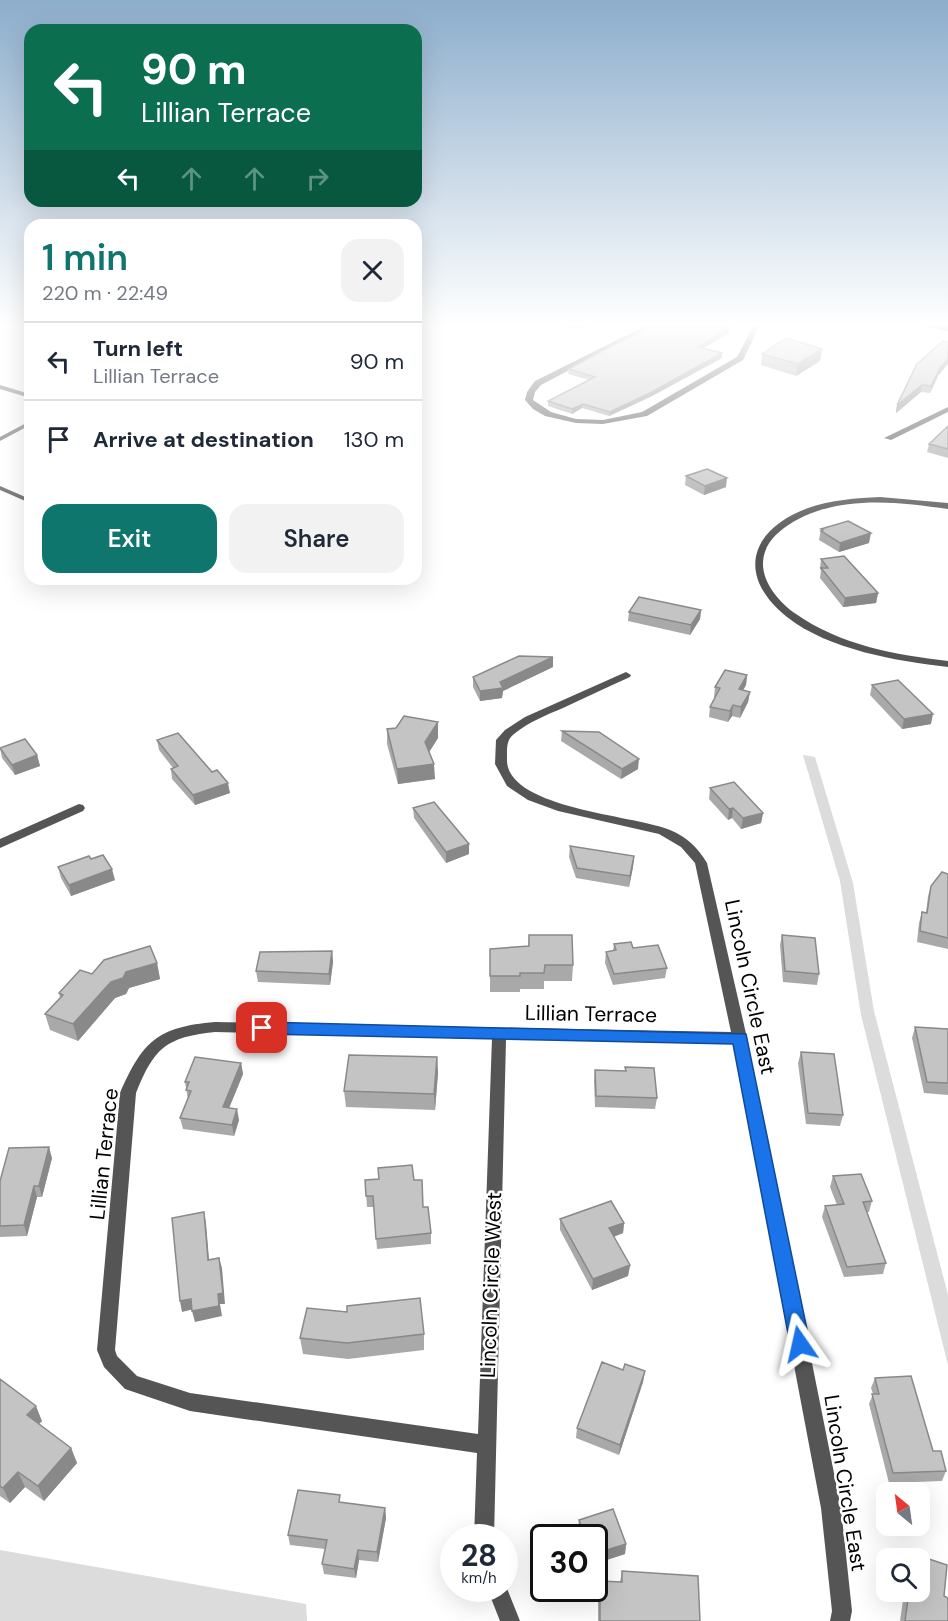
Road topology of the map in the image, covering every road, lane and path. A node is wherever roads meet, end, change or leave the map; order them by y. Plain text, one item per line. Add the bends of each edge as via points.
1 (529, 399) edge
2 (670, 399) edge
3 (948, 409) edge
4 (24, 426) edge
5 (888, 438) dead end
6 (0, 439) edge
7 (0, 488) edge
8 (24, 498) edge
9 (948, 506) edge
10 (948, 664) edge
11 (626, 675) dead end
12 (79, 808) dead end
13 (0, 844) edge
14 (499, 1033) junction
15 (740, 1038) junction
16 (487, 1445) junction
17 (484, 1524) edge
18 (503, 1602) edge
19 (510, 1621) edge
20 (840, 1621) edge

1 - 2 street via 548,414 603,422 644,414
3 - 5 street
4 - 6 lane
7 - 8 lane
9 - 10 street via 881,500 817,509 784,523 771,534 759,554 758,566 761,579 780,605 815,629 873,651
11 - 15 street, Lincoln Circle East via 519,725 502,740 499,760 509,780 539,802 664,831 696,854
12 - 13 street
14 - 15 street, Lillian Terrace
14 - 16 street, Lincoln Circle West
14 - 16 street, Lillian Terrace via 214,1027 170,1035 152,1048 139,1065 128,1093 106,1350 110,1361 131,1383 190,1402
15 - 20 street, Lincoln Circle East via 831,1508
16 - 17 street, Lincoln Circle West
18 - 19 street

